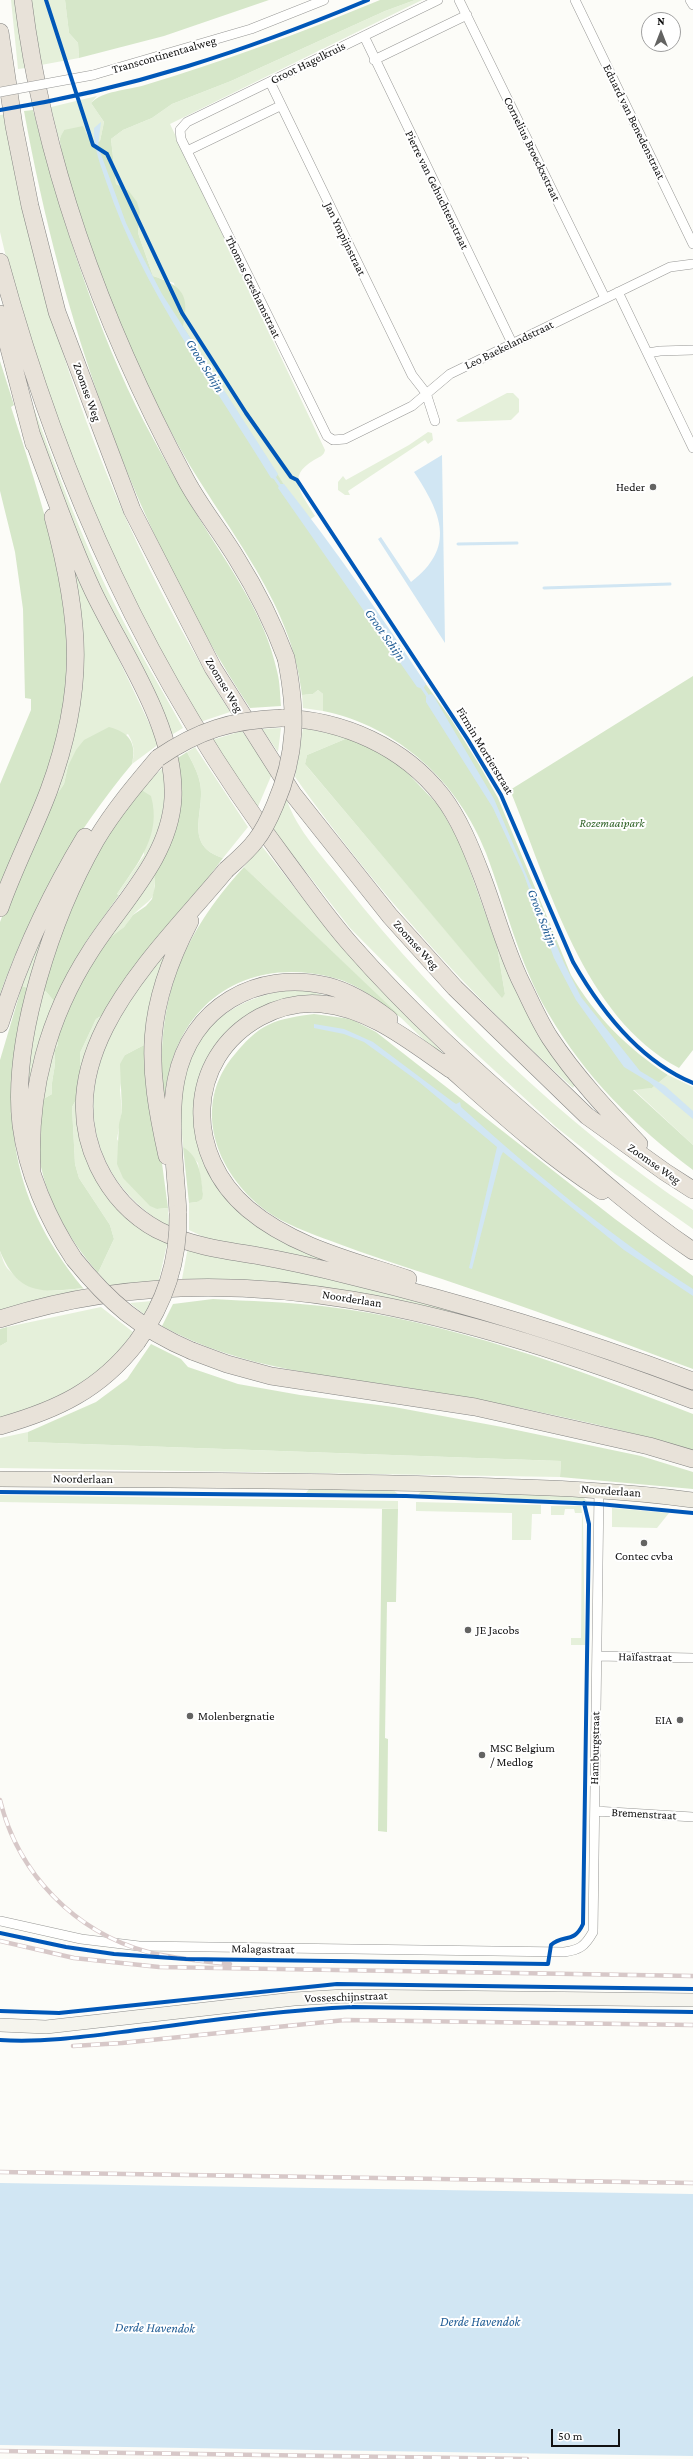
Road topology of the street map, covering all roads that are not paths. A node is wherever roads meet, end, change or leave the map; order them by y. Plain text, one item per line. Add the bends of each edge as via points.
1 (22, 0) edge
2 (324, 0) edge
3 (438, 0) edge
4 (459, 0) edge
5 (575, 0) edge
6 (690, 0) edge
7 (693, 5) edge
8 (467, 15) junction
9 (0, 32) edge
10 (364, 36) junction
11 (374, 60) junction
12 (270, 82) junction
13 (0, 92) edge
14 (280, 106) junction
15 (180, 130) joint
16 (187, 151) junction
17 (693, 244) edge
18 (0, 262) edge
19 (693, 264) edge
20 (618, 292) junction
21 (605, 298) junction
22 (0, 314) edge
23 (512, 344) junction
24 (693, 350) edge
25 (648, 354) junction
26 (426, 393) junction
27 (435, 421) dead end
28 (690, 432) edge
29 (31, 433) junction
30 (334, 440) joint
31 (693, 448) edge
32 (128, 788) junction
33 (202, 899) junction
34 (0, 908) edge
35 (0, 1024) edge
36 (450, 1069) junction
37 (32, 1169) junction
38 (665, 1172) junction
39 (693, 1190) edge
40 (178, 1213) junction
41 (650, 1222) junction
42 (693, 1251) edge
43 (0, 1319) edge
44 (530, 1324) junction
45 (693, 1381) edge
46 (693, 1400) edge
47 (0, 1426) edge
48 (693, 1459) edge
49 (0, 1479) edge
50 (600, 1490) junction
51 (693, 1500) edge
52 (597, 1656) junction
53 (693, 1658) edge
54 (595, 1811) junction
55 (693, 1817) edge
56 (0, 1921) edge
57 (528, 1951) joint
58 (693, 2000) edge
59 (0, 2026) edge

1 - 33 highway, bridge via 43,120 64,194 101,297 146,404 188,483 268,613 286,658 295,721 285,782 257,840 226,870
2 - 13 street, Transcontinentaalweg, bridge via 251,29 93,75
3 - 10 street, Groot Hagelkruis
4 - 8 street, Cornelius Broeckxstraat
5 - 17 street, Eduard van Benedenstraat
6 - 7 street
8 - 11 street
8 - 21 street, Cornelius Broeckxstraat
9 - 38 highway, Zoomse Weg via 27,192 57,312 132,510 212,668 293,794 390,916 455,988 587,1116
10 - 11 street, Pierre van Gehuchtenstraat
10 - 12 street, Groot Hagelkruis
11 - 23 street, Pierre van Gehuchtenstraat
12 - 14 street, Jan Ympijnstraat
12 - 15 street, Groot Hagelkruis via 187,122
14 - 16 street
14 - 26 street, Jan Ympijnstraat via 412,376
15 - 16 street, Thomas Greshamstraat
16 - 30 street, Thomas Greshamstraat via 324,431
18 - 41 highway via 22,344 89,524 129,610 168,683 248,809 350,944 422,1021 483,1078
19 - 20 street, Leo Baekelandstraat via 670,267
20 - 21 street, Leo Baekelandstraat
20 - 25 street
21 - 23 street, Leo Baekelandstraat
22 - 29 highway
23 - 26 street, Leo Baekelandstraat via 450,374
24 - 25 street
25 - 28 street
26 - 27 street
26 - 30 street, Leo Baekelandstraat via 412,406 345,439
28 - 31 street
29 - 34 highway via 72,592 76,672 71,715 60,759
29 - 37 highway via 92,590 160,728 172,767 173,785 168,827 160,849 144,876 88,953 60,1007 50,1033 34,1103
32 - 35 highway via 85,837 65,871 26,952
32 - 37 highway via 79,870 61,910 43,966 27,1034 20,1095 23,1137
32 - 38 highway, bridge via 158,758 189,739 232,723 282,718 323,722 347,728 370,738 417,771 442,796 469,844 521,982 550,1038 600,1102
33 - 40 highway via 168,967 158,1006 152,1048 155,1095
33 - 44 highway via 134,978 111,1015 92,1058 85,1090 85,1123 92,1153 116,1195 149,1224 190,1242 348,1275
36 - 40 highway via 416,1039 376,1010 342,991 307,982 289,981 265,984 238,994 204,1021 188,1043 179,1068 173,1104
36 - 41 highway via 575,1174
36 - 44 highway via 401,1036 348,1009 308,1004 278,1009 244,1028 228,1042 216,1060 202,1100 201,1127 207,1152 216,1171 231,1192 246,1208 280,1231 329,1253 495,1307
37 - 48 highway, bridge via 47,1211 74,1259 117,1307 168,1341 226,1364 271,1376 475,1407 649,1446
38 - 39 highway, Zoomse Weg
40 - 47 highway, bridge via 176,1253 170,1279 155,1316 138,1342 107,1376 77,1398
41 - 42 highway
43 - 46 highway, Noorderlaan via 129,1292 253,1288 319,1294 442,1317 511,1336
44 - 45 highway
49 - 50 main road, Noorderlaan via 336,1482
50 - 51 main road, Noorderlaan
50 - 52 street, Hamburgstraat
52 - 53 street, Haïfastraat
52 - 54 street, Hamburgstraat
54 - 55 street, Bremenstraat
54 - 57 street, Hamburgstraat via 593,1932 586,1945 577,1951
56 - 57 street, Malagastraat via 82,1939 139,1946
58 - 59 street, Vosseschijnstraat via 344,1996 294,1999 46,2027

